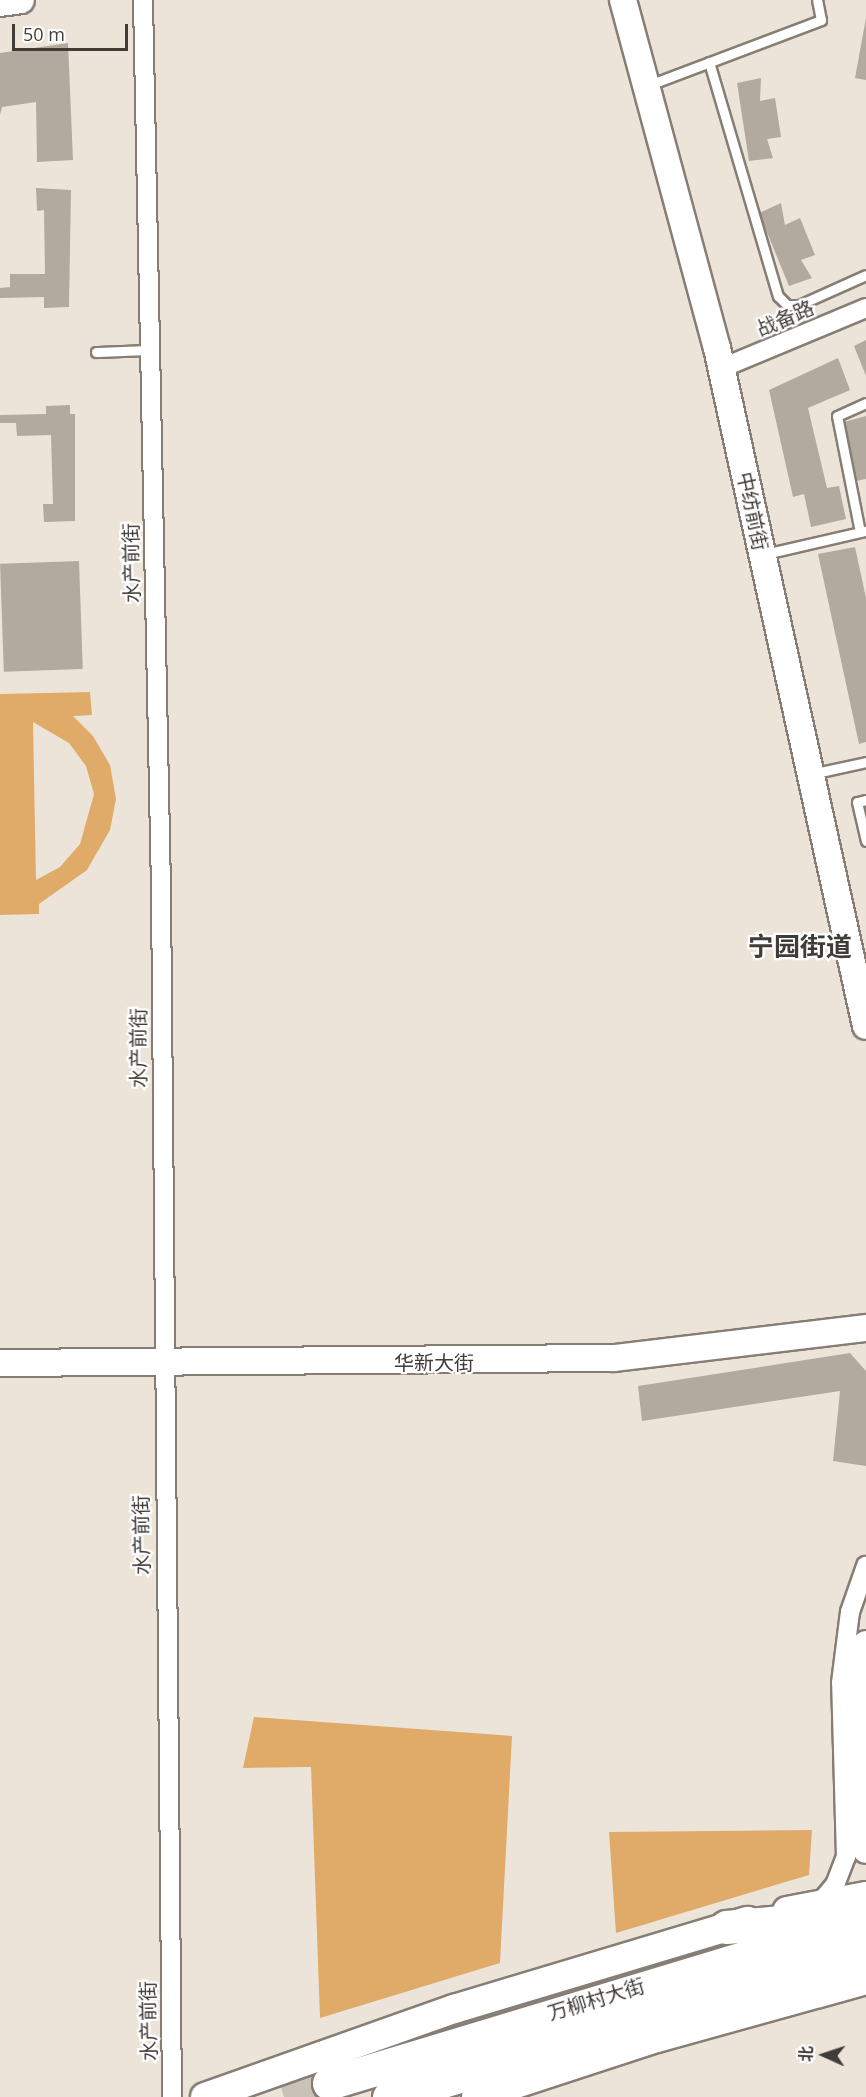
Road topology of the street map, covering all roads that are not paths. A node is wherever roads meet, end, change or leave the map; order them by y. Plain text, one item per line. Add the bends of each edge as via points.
1 (21, 0) edge
2 (143, 0) edge
3 (623, 0) edge
4 (637, 0) edge
5 (817, 0) edge
6 (0, 3) edge
7 (709, 62) junction
8 (653, 83) junction
9 (866, 275) edge
10 (866, 308) edge
11 (149, 350) junction
12 (96, 352) dead end
13 (728, 366) junction
14 (866, 403) edge
15 (863, 531) edge
16 (769, 553) junction
17 (866, 762) edge
18 (816, 772) junction
19 (866, 800) edge
20 (866, 841) edge
21 (866, 956) edge
22 (866, 1026) edge
23 (866, 1328) edge
24 (0, 1363) edge
25 (161, 1364) junction
26 (866, 1566) edge
27 (866, 1644) edge
28 (866, 1850) edge
29 (866, 1896) edge
30 (818, 1905) junction
31 (866, 1914) edge
32 (866, 1921) edge
33 (726, 1928) junction
34 (866, 1955) edge
35 (866, 1961) edge
36 (866, 1980) edge
37 (736, 2016) junction
38 (329, 2083) tunnel mouth
39 (172, 2097) edge
40 (205, 2097) edge
41 (389, 2097) edge
42 (476, 2097) edge

1 - 6 street
2 - 11 street, 水产前街
3 - 8 street, 中纺前街
4 - 8 street
5 - 7 lane via 821,20
7 - 8 lane
7 - 9 lane via 778,296 787,306 799,305
8 - 13 street, 中纺前街
10 - 13 street, 战备路
11 - 12 lane
11 - 25 street, 水产前街 via 161,891
13 - 16 street, 中纺前街
14 - 15 lane via 837,416
15 - 16 lane
16 - 18 street, 中纺前街
17 - 18 lane
18 - 21 street
18 - 22 street, 中纺前街
19 - 20 lane via 857,802
23 - 25 street, 华新大街 via 614,1358
24 - 25 street, 华新大街
25 - 39 street, 水产前街
26 - 30 street via 850,1612 841,1683 846,1857 835,1885
27 - 28 street via 858,1731
29 - 30 main road
30 - 33 main road
31 - 33 highway
32 - 38 highway, 万柳村大街
33 - 40 main road via 454,2009
34 - 41 highway, 万柳村大街
35 - 37 main road
36 - 37 main road
37 - 42 main road

